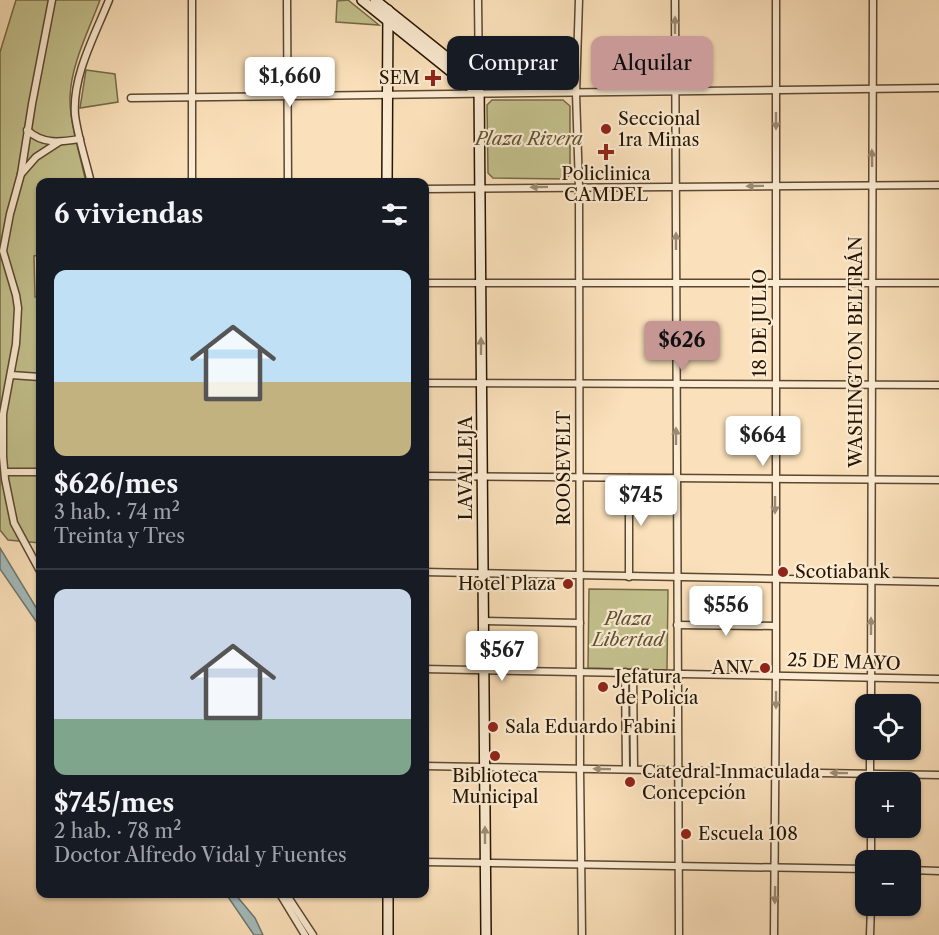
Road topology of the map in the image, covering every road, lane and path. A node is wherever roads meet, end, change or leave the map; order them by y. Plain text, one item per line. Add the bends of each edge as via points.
1 (52, 0) edge
2 (109, 0) edge
3 (192, 0) edge
4 (287, 0) edge
5 (362, 0) edge
6 (375, 0) edge
7 (478, 0) edge
8 (579, 0) edge
9 (675, 0) edge
10 (776, 0) edge
11 (873, 0) edge
12 (388, 10) edge
13 (478, 36) edge
14 (447, 57) edge
15 (939, 88) edge
16 (871, 89) junction
17 (479, 90) edge
18 (776, 90) junction
19 (675, 92) junction
20 (576, 93) junction
21 (479, 94) junction
22 (388, 95) junction
23 (287, 96) junction
24 (192, 97) junction
25 (131, 98) dead end
26 (27, 130) junction
27 (80, 139) junction
28 (60, 142) junction
29 (21, 174) junction
30 (90, 178) edge
31 (192, 178) edge
32 (288, 178) edge
33 (387, 178) edge
34 (776, 185) junction
35 (939, 185) edge
36 (872, 186) junction
37 (579, 187) junction
38 (676, 187) junction
39 (480, 188) junction
40 (429, 189) edge
41 (429, 283) edge
42 (481, 283) junction
43 (578, 283) junction
44 (676, 283) junction
45 (775, 283) junction
46 (871, 283) junction
47 (939, 283) edge
48 (10, 375) junction
49 (36, 377) edge
50 (429, 383) edge
51 (482, 383) junction
52 (579, 384) junction
53 (676, 384) junction
54 (775, 384) junction
55 (871, 385) junction
56 (939, 385) edge
57 (6, 472) junction
58 (36, 472) edge
59 (429, 476) edge
60 (482, 476) junction
61 (579, 477) junction
62 (629, 478) junction
63 (676, 478) junction
64 (775, 479) junction
65 (870, 480) junction
66 (939, 480) edge
67 (36, 563) edge
68 (429, 572) edge
69 (483, 573) junction
70 (579, 576) junction
71 (629, 577) junction
72 (677, 578) junction
73 (775, 579) junction
74 (872, 581) junction
75 (939, 582) edge
76 (484, 621) junction
77 (580, 623) junction
78 (677, 625) junction
79 (775, 626) junction
80 (429, 669) edge
81 (484, 670) junction
82 (581, 672) junction
83 (629, 672) junction
84 (676, 674) junction
85 (776, 675) junction
86 (871, 678) junction
87 (939, 679) edge
88 (871, 694) edge
89 (429, 766) edge
90 (485, 767) junction
91 (580, 769) junction
92 (626, 769) junction
93 (634, 769) junction
94 (677, 770) junction
95 (776, 772) junction
96 (855, 774) edge
97 (921, 775) edge
98 (939, 775) edge
99 (429, 862) edge
100 (486, 863) junction
101 (582, 864) junction
102 (678, 866) junction
103 (775, 867) junction
104 (855, 869) edge
105 (921, 870) edge
106 (939, 871) edge
107 (282, 898) edge
108 (290, 898) edge
109 (388, 898) edge
110 (870, 916) edge
111 (305, 935) edge
112 (312, 935) edge
113 (388, 935) edge
114 (486, 935) edge
115 (582, 935) edge
116 (679, 935) edge
117 (774, 935) edge
118 (870, 935) edge

1 - 26 street
2 - 27 street via 81,69 75,109
3 - 24 street
4 - 23 street
5 - 12 main road
6 - 12 main road
7 - 13 street, LAVALLEJA
8 - 20 street, ROOSEVELT
19 -> 9 street
10 - 18 street, 18 DE JULIO
11 - 16 street, WASHINGTON BELTRÁN
12 - 14 main road
12 - 21 main road
12 - 22 main road
15 - 16 street
16 - 18 street
36 -> 16 street, WASHINGTON BELTRÁN
17 - 21 main road, LAVALLEJA
18 - 19 street
18 -> 34 street, 18 DE JULIO
19 - 20 street
19 - 38 street
20 - 21 street
20 - 37 street, ROOSEVELT
21 - 22 street
21 - 39 main road, LAVALLEJA
22 - 23 street
22 - 33 main road
23 - 24 street
23 - 32 street
24 - 25 street
24 - 31 street
26 - 28 street via 35,138
26 - 29 street
27 - 28 street
27 - 30 street
28 - 29 street via 45,150
29 - 48 street via 3,250 18,308
34 - 36 street
34 -> 38 street
34 - 45 street, 18 DE JULIO
35 - 36 street
36 - 46 street, WASHINGTON BELTRÁN
37 - 38 street
37 -> 39 street
37 - 43 street, ROOSEVELT
44 -> 38 street
39 - 40 street
39 - 42 main road, LAVALLEJA
41 - 42 street
42 - 43 street
51 -> 42 main road, LAVALLEJA
43 - 44 street
43 - 52 street, ROOSEVELT
44 - 45 street
44 - 53 street
45 - 46 street
45 - 54 street, 18 DE JULIO
46 - 47 street
46 - 55 street, WASHINGTON BELTRÁN
48 - 49 street
48 - 57 street via 3,414
50 - 51 street
51 - 52 street
51 - 60 main road, LAVALLEJA
52 - 53 street
52 - 61 street, ROOSEVELT
53 - 54 street
63 -> 53 street
54 - 55 street
54 - 64 street, 18 DE JULIO
55 - 56 street
55 - 65 street, WASHINGTON BELTRÁN
57 - 58 street
57 - 67 street via 14,523
59 - 60 street
60 - 61 street
60 - 69 main road, LAVALLEJA
61 - 62 street
61 - 70 street, ROOSEVELT
62 - 63 street
62 - 71 street
63 - 64 street
63 - 72 street
64 - 65 street
64 -> 73 street, 18 DE JULIO
65 - 66 street
65 - 74 street, WASHINGTON BELTRÁN
68 - 69 street
69 - 70 street
69 - 76 main road, LAVALLEJA
70 - 71 street
70 - 77 street, ROOSEVELT
71 - 72 street
72 - 73 street
72 - 78 street
73 - 74 street
73 - 79 street, 18 DE JULIO
74 - 75 street
86 -> 74 street, WASHINGTON BELTRÁN
76 - 77 street
76 - 81 main road, LAVALLEJA
77 - 82 street, ROOSEVELT
78 - 79 street
78 - 84 street
79 - 85 street, 18 DE JULIO
80 - 81 street, 25 DE MAYO
81 - 82 street, 25 DE MAYO
81 - 90 main road, LAVALLEJA
82 - 83 street, 25 DE MAYO
82 - 91 street, ROOSEVELT
83 - 84 street, 25 DE MAYO
83 - 92 street
83 - 93 street
84 - 85 street, 25 DE MAYO
84 - 94 street
85 - 86 street, 25 DE MAYO
85 -> 95 street, 18 DE JULIO
86 - 87 street, 25 DE MAYO
86 - 88 street, WASHINGTON BELTRÁN
89 - 90 street
90 - 91 street
100 -> 90 main road, LAVALLEJA
92 -> 91 street
91 - 101 street, ROOSEVELT
92 - 93 street
93 - 94 street
94 - 95 street
94 - 102 street
96 -> 95 street
95 - 103 street, 18 DE JULIO
97 - 98 street
99 - 100 street
100 - 101 street
100 - 114 main road, LAVALLEJA
101 - 102 street
101 - 115 street, ROOSEVELT
102 - 103 street
102 - 116 street
103 - 104 street
103 -> 117 street, 18 DE JULIO
105 - 106 street
107 - 111 street
108 - 112 street
109 - 113 main road
110 - 118 street

